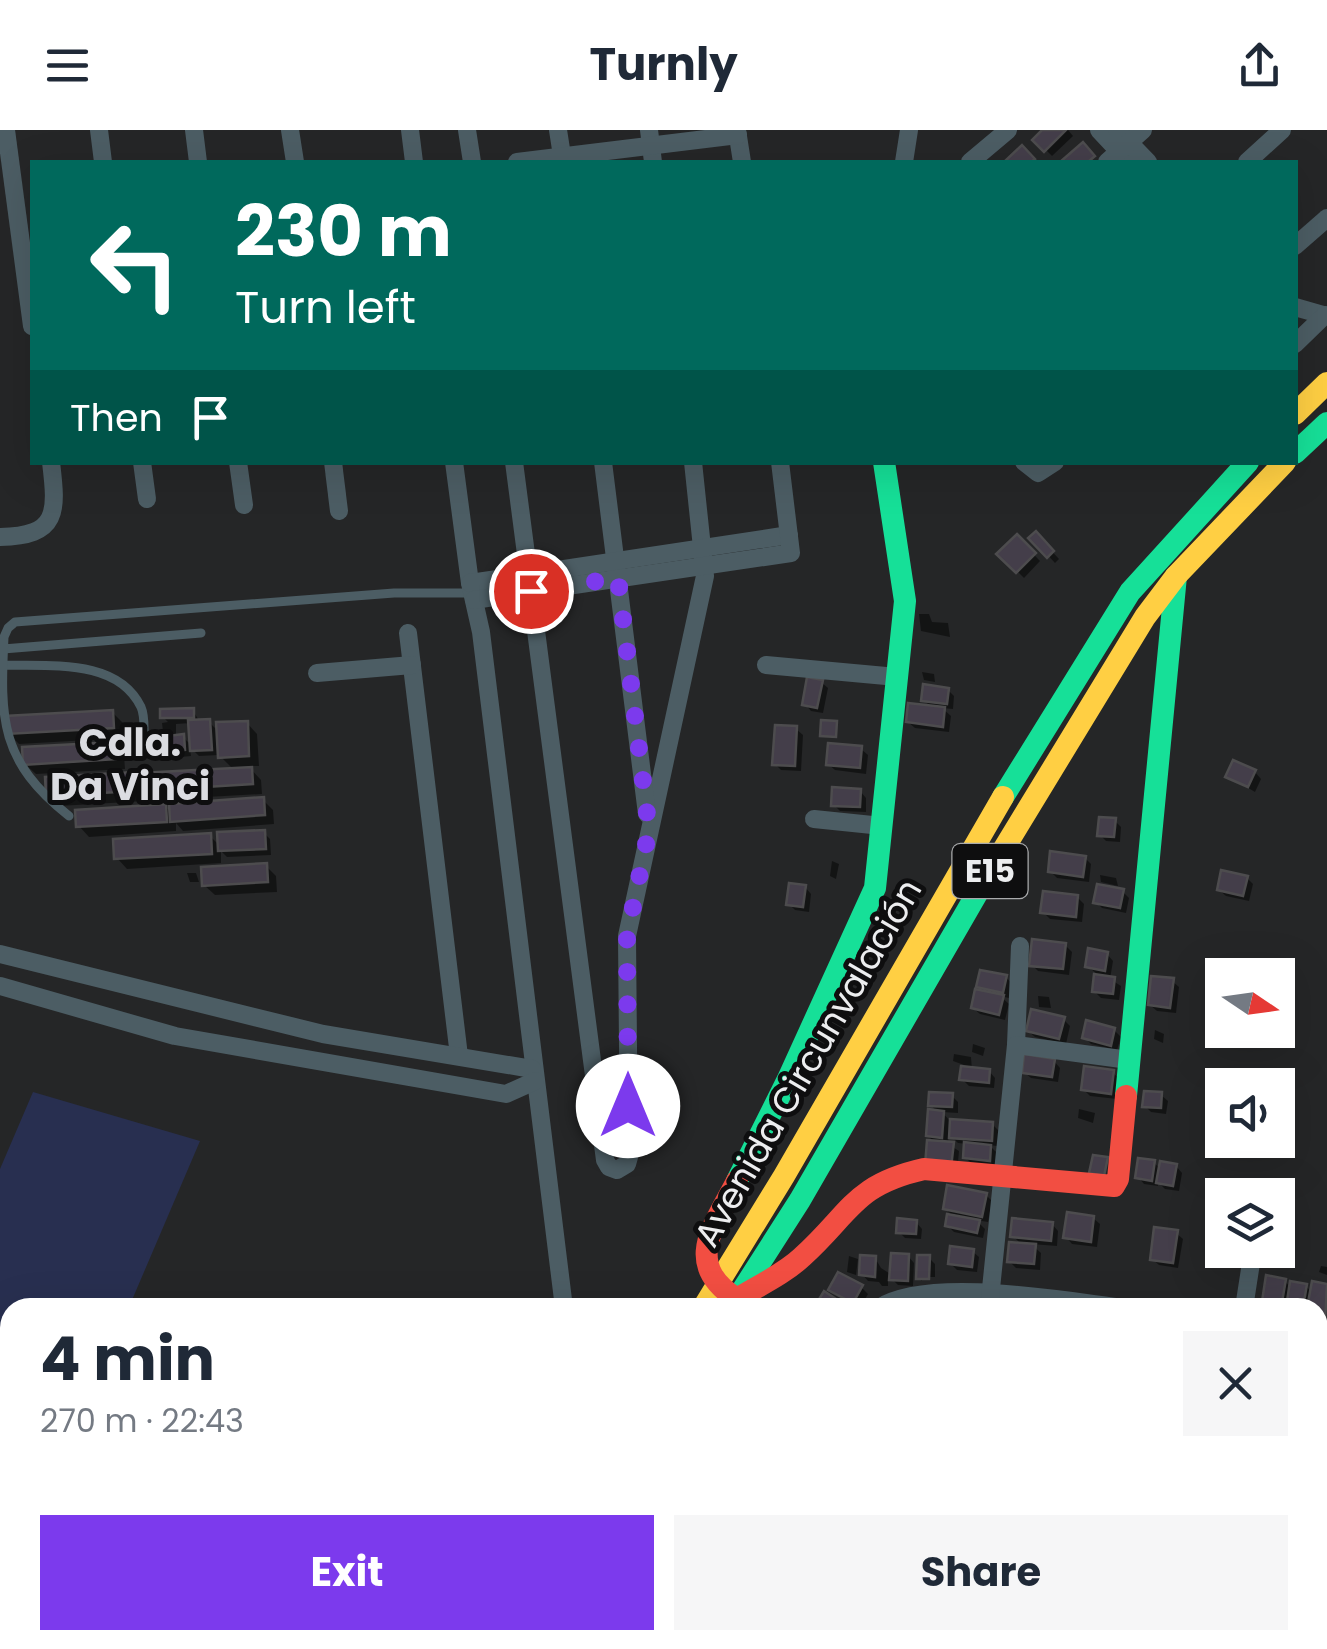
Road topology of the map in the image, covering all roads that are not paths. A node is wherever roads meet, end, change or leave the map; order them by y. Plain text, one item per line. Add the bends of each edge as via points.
1 (6, 130) edge
2 (98, 130) edge
3 (194, 130) edge
4 (290, 130) edge
5 (410, 130) edge
6 (467, 130) edge
7 (558, 130) edge
8 (909, 130) edge
9 (1008, 130) edge
10 (1100, 130) edge
11 (1282, 130) edge
12 (738, 132) edge
13 (651, 146) edge
14 (1124, 147) edge
15 (103, 160) edge
16 (198, 160) edge
17 (295, 160) edge
18 (414, 160) edge
19 (472, 160) edge
20 (562, 160) edge
21 (742, 160) edge
22 (904, 160) edge
23 (972, 160) edge
24 (1248, 160) edge
25 (1327, 218) edge
26 (1298, 243) edge
27 (1298, 308) edge
28 (30, 311) edge
29 (1326, 315) edge
30 (1298, 341) edge
31 (1327, 383) edge
32 (1298, 411) edge
33 (1327, 423) edge
34 (1298, 449) edge
35 (50, 465) edge
36 (142, 465) edge
37 (238, 465) edge
38 (333, 465) edge
39 (454, 465) edge
40 (514, 465) edge
41 (603, 465) edge
42 (693, 465) edge
43 (780, 465) edge
44 (884, 465) edge
45 (1028, 465) edge
46 (1050, 465) edge
47 (1245, 465) edge
48 (1283, 465) edge
49 (147, 499) dead end
50 (244, 506) dead end
51 (339, 511) dead end
52 (0, 537) edge
53 (705, 557) junction
54 (617, 570) junction
55 (1176, 576) junction
56 (530, 582) junction
57 (472, 592) junction
58 (201, 633) dead end
59 (408, 633) dead end
60 (2, 657) edge
61 (412, 665) junction
62 (766, 665) dead end
63 (317, 673) dead end
64 (897, 676) junction
65 (0, 692) edge
66 (144, 738) dead end
67 (70, 816) dead end
68 (814, 819) dead end
69 (882, 826) junction
70 (649, 830) junction
71 (1020, 946) dead end
72 (0, 954) edge
73 (0, 986) edge
74 (1016, 1045) junction
75 (459, 1056) junction
76 (1129, 1060) junction
77 (534, 1075) junction
78 (1000, 1177) junction
79 (1250, 1268) edge
80 (563, 1298) edge
81 (729, 1298) edge
82 (901, 1298) edge
83 (955, 1298) edge
84 (989, 1298) edge
85 (1246, 1298) edge

1 - 28 street
2 - 15 street
3 - 16 street
4 - 17 street
5 - 18 street
6 - 19 street
7 - 20 street
8 - 22 street
9 - 23 street
10 - 14 street
11 - 24 street
12 - 13 street
12 - 21 street
13 - 20 street
25 - 26 street
27 - 29 street
29 - 30 street
31 - 32 main road
33 - 34 main road
35 - 52 street via 56,502 50,519 38,532
36 - 49 street
37 - 50 street
38 - 51 street
39 - 57 street
40 - 56 street
41 - 54 street
42 - 53 street
43 - 53 street via 789,535
44 - 64 main road via 904,601
45 - 46 street via 1038,473
47 - 81 main road, Avenida Circunvalación / E15 via 1130,592 1009,786
48 - 55 main road, Avenida Circunvalación / E15
53 - 54 street
53 - 70 street
54 - 56 street
54 - 70 street
55 - 76 main road
55 - 81 main road, Avenida Circunvalación / E15 via 1066,742 800,1200
56 - 57 street
56 - 70 street via 605,1160 617,1170 628,1157 627,936
57 - 60 lane via 15,622
57 - 77 street
58 - 60 lane
59 - 61 street
60 - 65 lane
60 - 66 lane via 106,674 143,710
61 - 63 street
61 - 75 street
62 - 64 street
64 - 69 main road
65 - 67 lane via 2,725 22,767
68 - 69 street
69 - 81 main road via 872,899 706,1241 706,1265
71 - 74 street
72 - 75 street via 323,1034
73 - 77 street via 194,1040 506,1094
74 - 76 street
74 - 78 street
75 - 77 street
76 - 78 main road via 1114,1186
77 - 80 street
78 - 81 main road via 924,1169 893,1176 863,1192 800,1260
78 - 84 street
79 - 85 street
82 - 83 street

